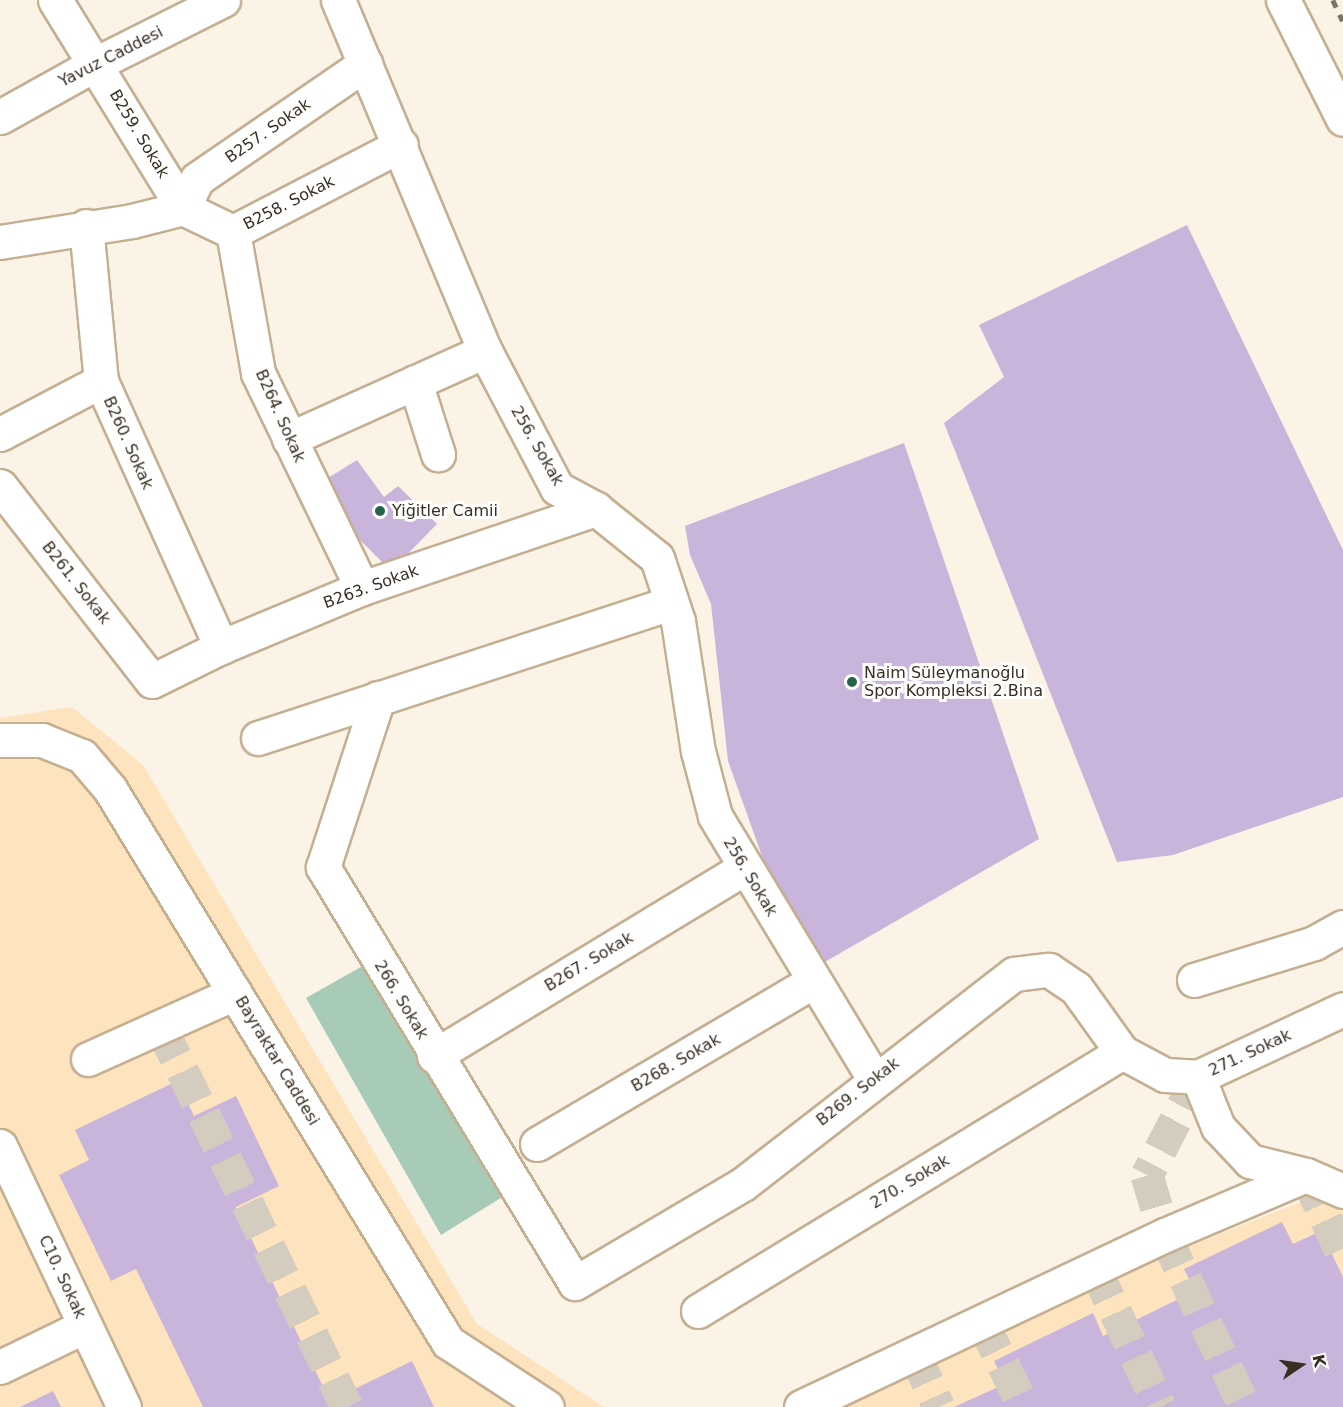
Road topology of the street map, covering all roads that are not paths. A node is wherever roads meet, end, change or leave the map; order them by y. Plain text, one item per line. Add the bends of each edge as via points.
1 (55, 0) edge
2 (223, 0) edge
3 (338, 0) edge
4 (1283, 0) edge
5 (97, 63) junction
6 (365, 64) junction
7 (0, 117) edge
8 (1343, 120) edge
9 (401, 145) junction
10 (183, 208) junction
11 (86, 226) junction
12 (233, 232) junction
13 (0, 242) edge
14 (485, 351) junction
15 (100, 381) junction
16 (415, 382) junction
17 (0, 434) edge
18 (289, 439) junction
19 (438, 454) dead end
20 (0, 486) edge
21 (596, 509) junction
22 (362, 588) junction
23 (670, 603) junction
24 (221, 646) junction
25 (152, 681) joint
26 (378, 698) junction
27 (258, 738) dead end
28 (0, 740) edge
29 (744, 868) junction
30 (1343, 927) edge
31 (1194, 980) dead end
32 (814, 981) junction
33 (235, 993) junction
34 (1343, 1009) edge
35 (1122, 1052) junction
36 (434, 1056) junction
37 (88, 1059) dead end
38 (1198, 1077) junction
39 (874, 1079) junction
40 (537, 1144) dead end
41 (0, 1146) edge
42 (1306, 1175) junction
43 (1343, 1191) edge
44 (575, 1283) joint
45 (698, 1311) dead end
46 (85, 1326) junction
47 (0, 1367) edge
48 (124, 1407) edge
49 (547, 1407) edge
50 (801, 1407) edge

1 - 5 main road, B259. Sokak
2 - 5 main road, Yavuz Caddesi
3 - 6 main road, 256. Sokak
4 - 8 main road
5 - 7 main road, Yavuz Caddesi
5 - 10 main road, B259. Sokak
6 - 9 main road, 256. Sokak
6 - 10 main road, B257. Sokak via 197,179
9 - 12 main road, B258. Sokak
9 - 14 main road, 256. Sokak
10 - 11 main road via 132,221
10 - 12 main road, B258. Sokak
11 - 13 main road
11 - 15 main road, B260. Sokak
12 - 18 main road, B264. Sokak via 258,373
14 - 16 main road
14 - 21 main road, 256. Sokak via 557,488
15 - 17 main road
15 - 24 main road, B260. Sokak
16 - 18 main road
16 - 19 main road
18 - 22 main road, B264. Sokak
20 - 25 main road, B261. Sokak
21 - 22 main road, B263. Sokak
21 - 23 main road, 256. Sokak via 657,558
22 - 24 main road, B263. Sokak
23 - 26 main road
23 - 29 main road, 256. Sokak via 678,621 698,751 715,816
24 - 25 main road, B263. Sokak
26 - 27 main road
26 - 36 main road, 266. Sokak via 323,867
28 - 33 main road, Bayraktar Caddesi via 42,740 82,756 110,789
29 - 32 main road, 256. Sokak
29 - 36 main road, B267. Sokak
30 - 31 main road via 1314,943
32 - 39 main road, 256. Sokak
32 - 40 main road, B268. Sokak
33 - 37 main road
33 - 49 main road, Bayraktar Caddesi via 448,1342
34 - 38 main road, 271. Sokak
35 - 38 main road, 271. Sokak via 1165,1075
35 - 39 main road, B269. Sokak via 1076,987 1049,970 1014,974
35 - 45 main road, 270. Sokak
36 - 44 main road, 266. Sokak
38 - 42 main road via 1218,1127 1250,1161
39 - 44 main road, B269. Sokak via 743,1184
41 - 46 main road, C10. Sokak
42 - 43 main road
42 - 50 main road via 1165,1235
46 - 47 main road
46 - 48 main road, C10. Sokak

